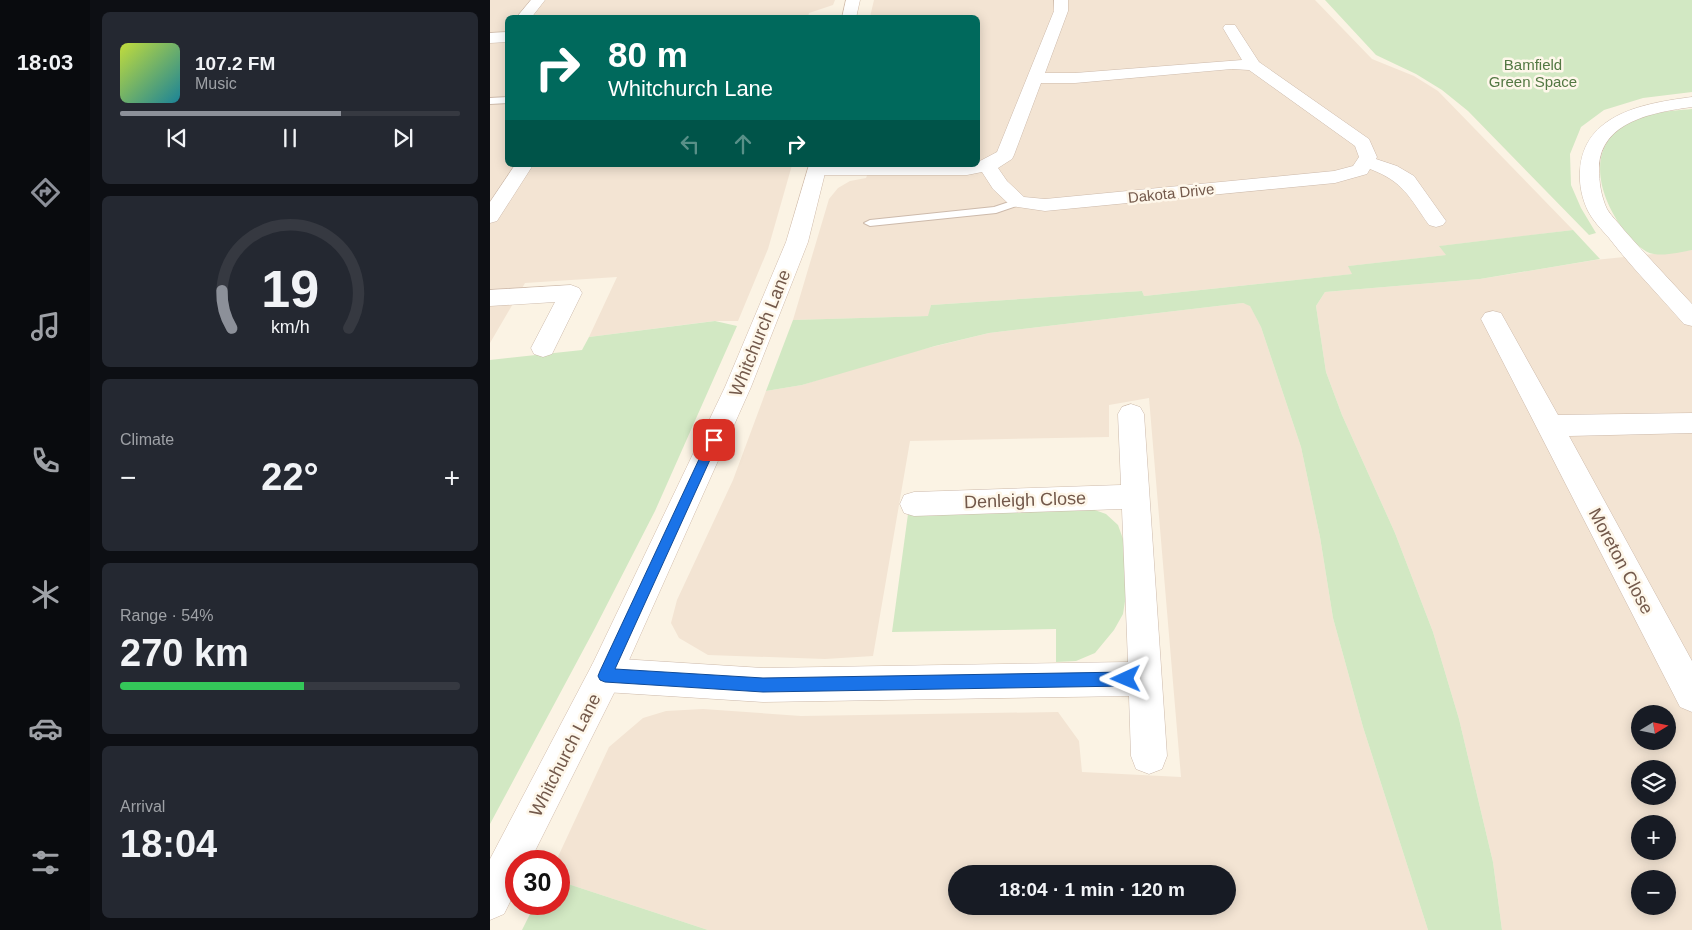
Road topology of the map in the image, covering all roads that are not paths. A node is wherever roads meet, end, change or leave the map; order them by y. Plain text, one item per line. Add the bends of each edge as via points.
1 (538, 0) edge
2 (853, 0) edge
3 (1061, 6) edge
4 (526, 15) edge
5 (850, 15) edge
6 (1230, 28) dead end
7 (505, 36) edge
8 (490, 38) edge
9 (1253, 65) junction
10 (1034, 78) junction
11 (505, 100) edge
12 (490, 101) edge
13 (1692, 102) edge
14 (1365, 161) junction
15 (987, 166) junction
16 (523, 167) edge
17 (817, 167) edge
18 (1018, 202) junction
19 (490, 217) edge
20 (1436, 221) dead end
21 (870, 223) dead end
22 (490, 298) edge
23 (1692, 318) edge
24 (1493, 319) dead end
25 (542, 348) dead end
26 (1131, 414) dead end
27 (1692, 423) edge
28 (1549, 426) junction
29 (1136, 496) junction
30 (914, 504) dead end
31 (605, 676) junction
32 (1145, 679) junction
33 (1692, 696) edge
34 (1149, 756) dead end
35 (490, 900) edge

1 - 4 street
2 - 5 street
3 - 10 street
6 - 9 street
7 - 8 street
9 - 10 street
9 - 14 street via 1363,144 1368,157
10 - 15 street via 1009,148 1005,155
11 - 12 lane
13 - 23 street via 1639,112 1616,123 1600,137 1590,156 1589,182 1598,211
14 - 18 street, Dakota Drive via 1360,170 1335,177 1045,205
14 - 20 street via 1406,180
15 - 17 street via 968,169
15 - 18 street via 1000,185
16 - 19 street
17 - 31 street, Whitchurch Lane via 797,242 765,323
18 - 21 lane via 996,210
22 - 25 street via 571,293
24 - 28 street, Moreton Close
26 - 29 street
27 - 28 street
28 - 33 street, Moreton Close
29 - 30 street, Denleigh Close
29 - 32 street
31 - 32 street via 763,685
31 - 35 street, Whitchurch Lane
32 - 34 street

